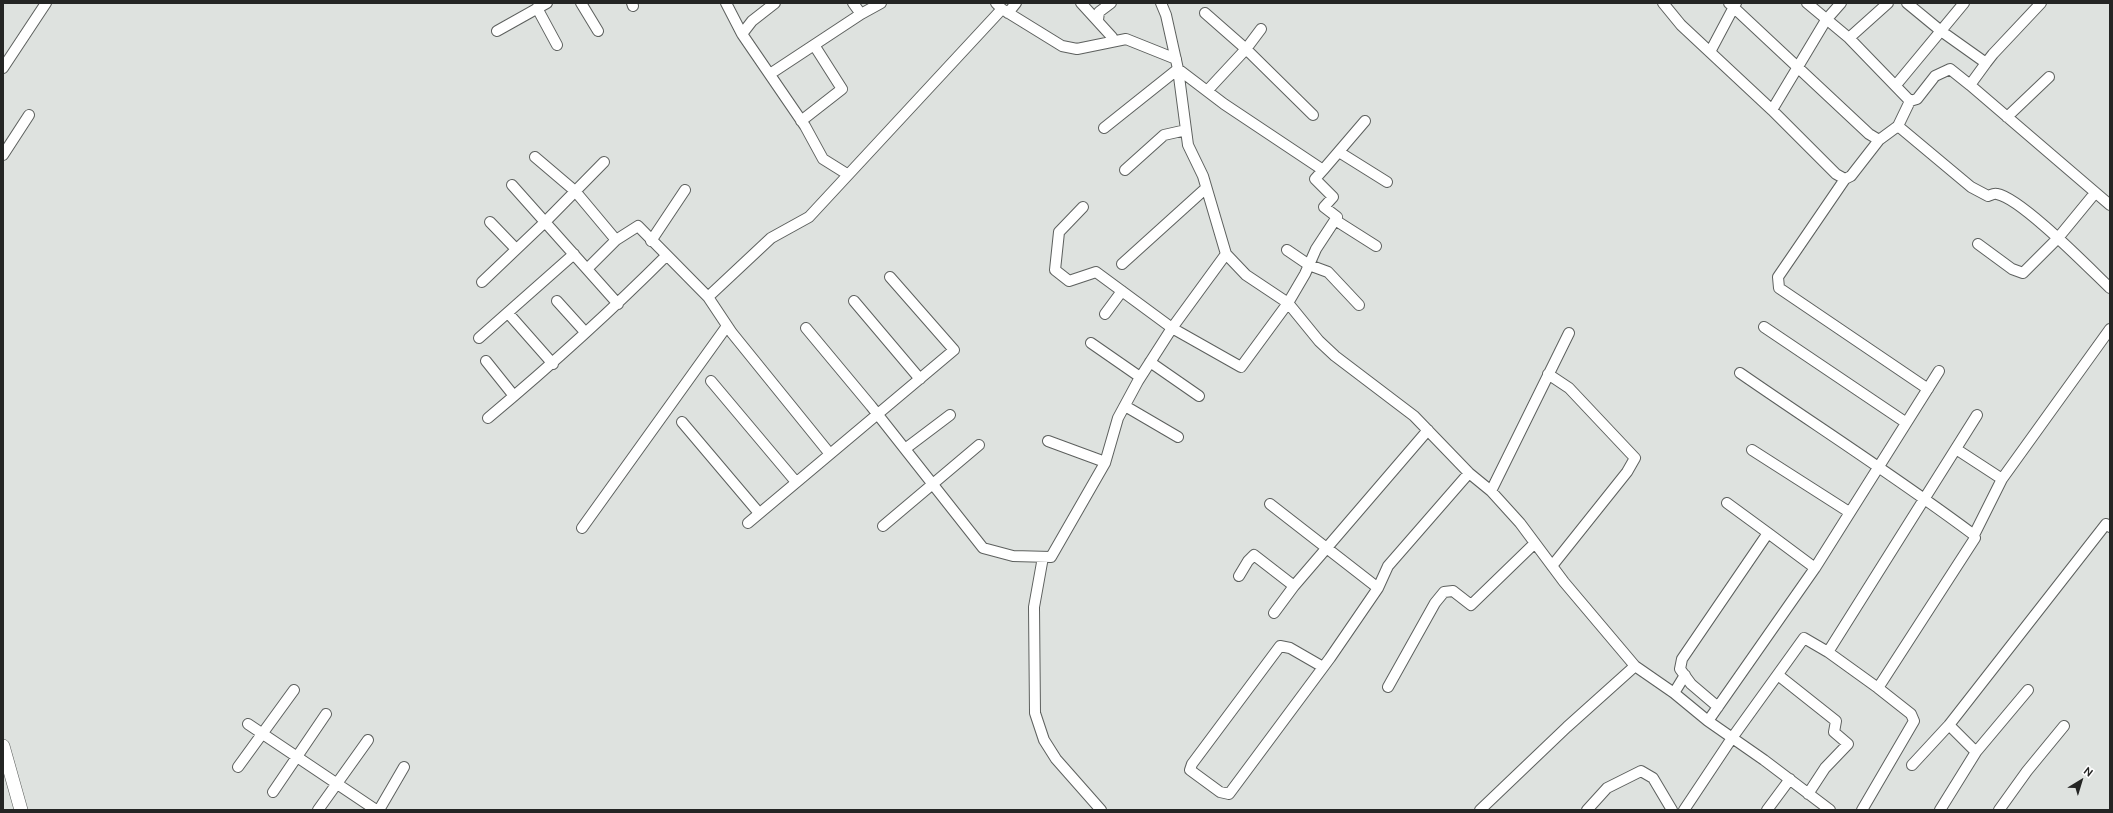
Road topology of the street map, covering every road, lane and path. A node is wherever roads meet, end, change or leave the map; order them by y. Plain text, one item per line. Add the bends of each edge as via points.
1 (46, 3) edge
2 (547, 3) edge
3 (582, 3) edge
4 (726, 3) edge
5 (775, 3) edge
6 (853, 3) edge
7 (881, 3) edge
8 (1016, 3) edge
9 (1081, 3) edge
10 (1111, 3) edge
11 (1161, 3) edge
12 (1663, 3) edge
13 (1807, 3) edge
14 (1840, 3) edge
15 (1888, 3) edge
16 (1907, 3) edge
17 (1964, 3) edge
18 (1733, 4) edge
19 (2037, 4) edge
20 (537, 8) junction
21 (1002, 8) edge
22 (1205, 13) dead end
23 (860, 14) junction
24 (1098, 20) junction
25 (1826, 20) junction
26 (1261, 29) dead end
27 (497, 31) dead end
28 (598, 31) dead end
29 (1942, 32) junction
30 (742, 34) junction
31 (1849, 38) junction
32 (1112, 42) junction
33 (557, 45) dead end
34 (814, 45) junction
35 (1246, 49) junction
36 (1710, 52) junction
37 (1986, 63) junction
38 (1177, 64) junction
39 (1798, 66) junction
40 (3, 68) edge
41 (770, 74) junction
42 (2048, 77) dead end
43 (1896, 85) junction
44 (1970, 85) junction
45 (1207, 91) junction
46 (1910, 101) junction
47 (1772, 110) junction
48 (29, 114) dead end
49 (1312, 115) dead end
50 (2006, 117) junction
51 (801, 121) junction
52 (1365, 121) dead end
53 (1898, 126) junction
54 (1104, 128) dead end
55 (1186, 130) junction
56 (1879, 140) junction
57 (1339, 152) junction
58 (3, 155) edge
59 (535, 157) dead end
60 (604, 162) dead end
61 (1125, 170) dead end
62 (1323, 170) junction
63 (847, 174) junction
64 (1845, 179) junction
65 (1387, 182) dead end
66 (512, 185) dead end
67 (1205, 189) junction
68 (685, 190) dead end
69 (575, 191) junction
70 (2095, 193) junction
71 (2110, 205) edge
72 (1083, 207) dead end
73 (1335, 220) junction
74 (490, 222) dead end
75 (545, 222) junction
76 (2058, 238) junction
77 (616, 240) junction
78 (651, 241) junction
79 (1978, 244) dead end
80 (1376, 246) dead end
81 (516, 249) junction
82 (1287, 250) dead end
83 (574, 254) junction
84 (1226, 254) junction
85 (666, 256) junction
86 (1122, 264) dead end
87 (1309, 265) junction
88 (587, 269) junction
89 (890, 277) dead end
90 (482, 282) dead end
91 (2110, 288) edge
92 (1122, 291) junction
93 (708, 297) junction
94 (557, 301) dead end
95 (854, 301) dead end
96 (618, 304) junction
97 (1288, 304) junction
98 (1359, 305) dead end
99 (508, 313) junction
100 (1105, 314) dead end
101 (727, 326) junction
102 (1764, 327) dead end
103 (806, 328) dead end
104 (1172, 328) junction
105 (2110, 329) edge
106 (585, 332) junction
107 (1569, 332) dead end
108 (479, 338) dead end
109 (1091, 343) dead end
110 (486, 361) dead end
111 (1150, 362) junction
112 (553, 364) junction
113 (1939, 371) dead end
114 (1740, 373) dead end
115 (1548, 374) junction
116 (1140, 377) junction
117 (920, 379) junction
118 (711, 381) dead end
119 (1928, 389) junction
120 (514, 396) junction
121 (1199, 396) dead end
122 (1125, 406) junction
123 (877, 414) junction
124 (950, 415) dead end
125 (1977, 415) dead end
126 (488, 418) dead end
127 (682, 422) dead end
128 (1905, 422) junction
129 (1428, 430) junction
130 (1178, 437) dead end
131 (1048, 441) dead end
132 (979, 445) dead end
133 (904, 449) junction
134 (1956, 449) junction
135 (1752, 450) dead end
136 (830, 454) junction
137 (1105, 462) junction
138 (1877, 467) junction
139 (1469, 473) junction
140 (2002, 479) junction
141 (796, 482) junction
142 (933, 485) junction
143 (1491, 491) junction
144 (1925, 498) junction
145 (1726, 503) dead end
146 (1270, 504) dead end
147 (1849, 512) junction
148 (759, 514) junction
149 (748, 523) dead end
150 (883, 526) dead end
151 (2110, 527) edge
152 (582, 528) dead end
153 (1768, 534) junction
154 (1974, 535) junction
155 (1535, 543) junction
156 (1326, 549) junction
157 (1043, 557) junction
158 (1552, 566) junction
159 (1815, 568) junction
160 (1239, 576) dead end
161 (1294, 586) junction
162 (1378, 588) junction
163 (1274, 613) dead end
164 (1828, 652) junction
165 (1635, 666) junction
166 (1324, 667) junction
167 (1685, 674) junction
168 (1778, 675) junction
169 (1388, 687) dead end
170 (1878, 688) junction
171 (294, 690) dead end
172 (2028, 690) dead end
173 (1674, 693) junction
174 (1718, 707) junction
175 (326, 714) dead end
176 (1708, 721) junction
177 (248, 724) dead end
178 (1949, 725) junction
179 (2064, 726) dead end
180 (262, 734) junction
181 (1732, 738) junction
182 (368, 740) dead end
183 (3, 746) edge
184 (1976, 752) junction
185 (297, 757) junction
186 (1912, 764) dead end
187 (238, 767) dead end
188 (404, 767) dead end
189 (1790, 779) junction
190 (336, 784) junction
191 (273, 792) dead end
192 (1808, 794) junction
193 (1770, 809) edge
194 (21, 810) edge
195 (318, 810) edge
196 (376, 810) edge
197 (379, 810) edge
198 (1101, 810) edge
199 (1480, 810) edge
200 (1588, 810) edge
201 (1672, 810) edge
202 (1684, 810) edge
203 (1830, 810) edge
204 (1862, 810) edge
205 (1940, 810) edge
206 (1999, 810) edge

1 - 40 street
2 - 20 street
3 - 28 street
4 - 30 street
5 - 30 street via 752,21
6 - 23 street
7 - 23 street
8 - 21 street
9 - 24 street via 1086,11
10 - 24 street via 1099,12
11 - 38 street
12 - 36 street via 1681,25
13 - 25 street
14 - 25 street
15 - 31 street
16 - 29 street
17 - 29 street
18 - 36 street
18 - 39 street
19 - 37 street
20 - 27 street
20 - 33 street
21 - 32 street via 1062,46 1077,49
21 - 63 street via 944,74
22 - 35 street
23 - 34 street
24 - 32 street via 1112,37
25 - 31 street
25 - 39 street
26 - 35 street
29 - 37 street
29 - 43 street
30 - 41 street
31 - 43 street
32 - 38 street via 1126,39
34 - 41 street
34 - 51 street via 842,89
35 - 45 street
35 - 49 street
36 - 47 street
37 - 44 street
38 - 45 street
38 - 54 street
38 - 55 street
39 - 47 street
39 - 56 street
41 - 51 street
42 - 50 street
43 - 46 street
44 - 46 street via 1950,69 1935,76 1917,99
44 - 50 street
45 - 62 street
46 - 53 street
47 - 64 street via 1836,174
48 - 58 street
50 - 70 street
51 - 63 street via 823,159
52 - 57 street
53 - 56 street
53 - 76 street via 1971,187 1988,196 1996,194 2009,199
55 - 61 street via 1164,135
55 - 67 street via 1188,145 1203,176
56 - 64 street via 1851,176
57 - 62 street
57 - 65 street
59 - 69 street
60 - 69 street
62 - 73 street via 1315,179 1333,197 1324,206 1337,217
63 - 93 street via 809,218 771,238
64 - 119 street via 1778,277 1779,288
66 - 75 street
67 - 84 street
67 - 86 street
68 - 78 street
69 - 75 street
69 - 77 street
70 - 71 street
70 - 76 street
72 - 92 street via 1060,232 1055,270 1069,281 1096,272
73 - 80 street
73 - 87 street
74 - 81 street
75 - 81 street
75 - 83 street
76 - 79 street via 2026,270 2019,273
76 - 91 street
77 - 78 street via 638,226
77 - 88 street
78 - 85 street
81 - 90 street
82 - 87 street
83 - 88 street
83 - 99 street
84 - 97 street via 1246,275
84 - 104 street
85 - 93 street
85 - 96 street
87 - 97 street
87 - 98 street via 1328,272
88 - 96 street
89 - 117 street via 954,350
92 - 100 street
92 - 104 street
93 - 101 street
94 - 106 street
95 - 117 street
96 - 106 street
97 - 104 street via 1241,367
97 - 129 street via 1324,346 1414,416
99 - 108 street
99 - 112 street
101 - 136 street
101 - 152 street
102 - 128 street
103 - 123 street
104 - 111 street
105 - 140 street
106 - 112 street
107 - 115 street
109 - 116 street
110 - 120 street
111 - 116 street
111 - 121 street
112 - 120 street
113 - 119 street
114 - 138 street
115 - 143 street
115 - 158 street via 1569,388 1635,458 1627,472
116 - 122 street
117 - 123 street
118 - 141 street
119 - 128 street
120 - 126 street
122 - 130 street
122 - 137 street via 1118,418
123 - 133 street
123 - 136 street
124 - 133 street
125 - 134 street
127 - 148 street
128 - 138 street
129 - 139 street
129 - 156 street
131 - 137 street
132 - 142 street
133 - 142 street
134 - 140 street
134 - 144 street
135 - 147 street
136 - 141 street
137 - 157 street via 1051,557
138 - 144 street
138 - 147 street
139 - 143 street
139 - 162 street via 1388,566
140 - 154 street
141 - 148 street
142 - 150 street
142 - 157 street via 983,548 1013,556
143 - 155 street via 1520,522
144 - 154 street
144 - 164 street
145 - 153 street
146 - 156 street
147 - 159 street
148 - 149 street
151 - 178 street via 2106,524
153 - 159 street
153 - 167 street via 1682,659 1680,669
154 - 170 street via 1975,538
155 - 158 street
155 - 169 street via 1471,605 1453,590 1444,592 1435,603
156 - 161 street
156 - 162 street
157 - 198 street via 1034,607 1035,713 1044,740 1056,759
158 - 165 street
159 - 174 street
160 - 161 street via 1254,555
161 - 163 street
162 - 166 street
164 - 168 street via 1804,638
164 - 170 street
165 - 173 street
165 - 199 street
166 - 166 street via 1229,794 1220,792 1190,770 1280,646 1290,648
167 - 173 street
167 - 174 street via 1691,684
168 - 181 street
168 - 192 street via 1836,721 1834,732 1848,744 1825,768
170 - 204 street via 1912,714 1914,721
171 - 180 street
172 - 184 street
173 - 176 street
174 - 176 street
175 - 185 street
176 - 181 street
177 - 180 street
178 - 184 street
178 - 186 street
179 - 206 street
180 - 185 street
180 - 187 street
181 - 189 street
181 - 202 street
182 - 190 street
183 - 194 street
184 - 205 street
185 - 190 street
185 - 191 street
188 - 197 street
189 - 192 street
189 - 193 street
190 - 195 street
190 - 196 street
192 - 203 street
200 - 201 street via 1607,788 1641,771 1653,778

